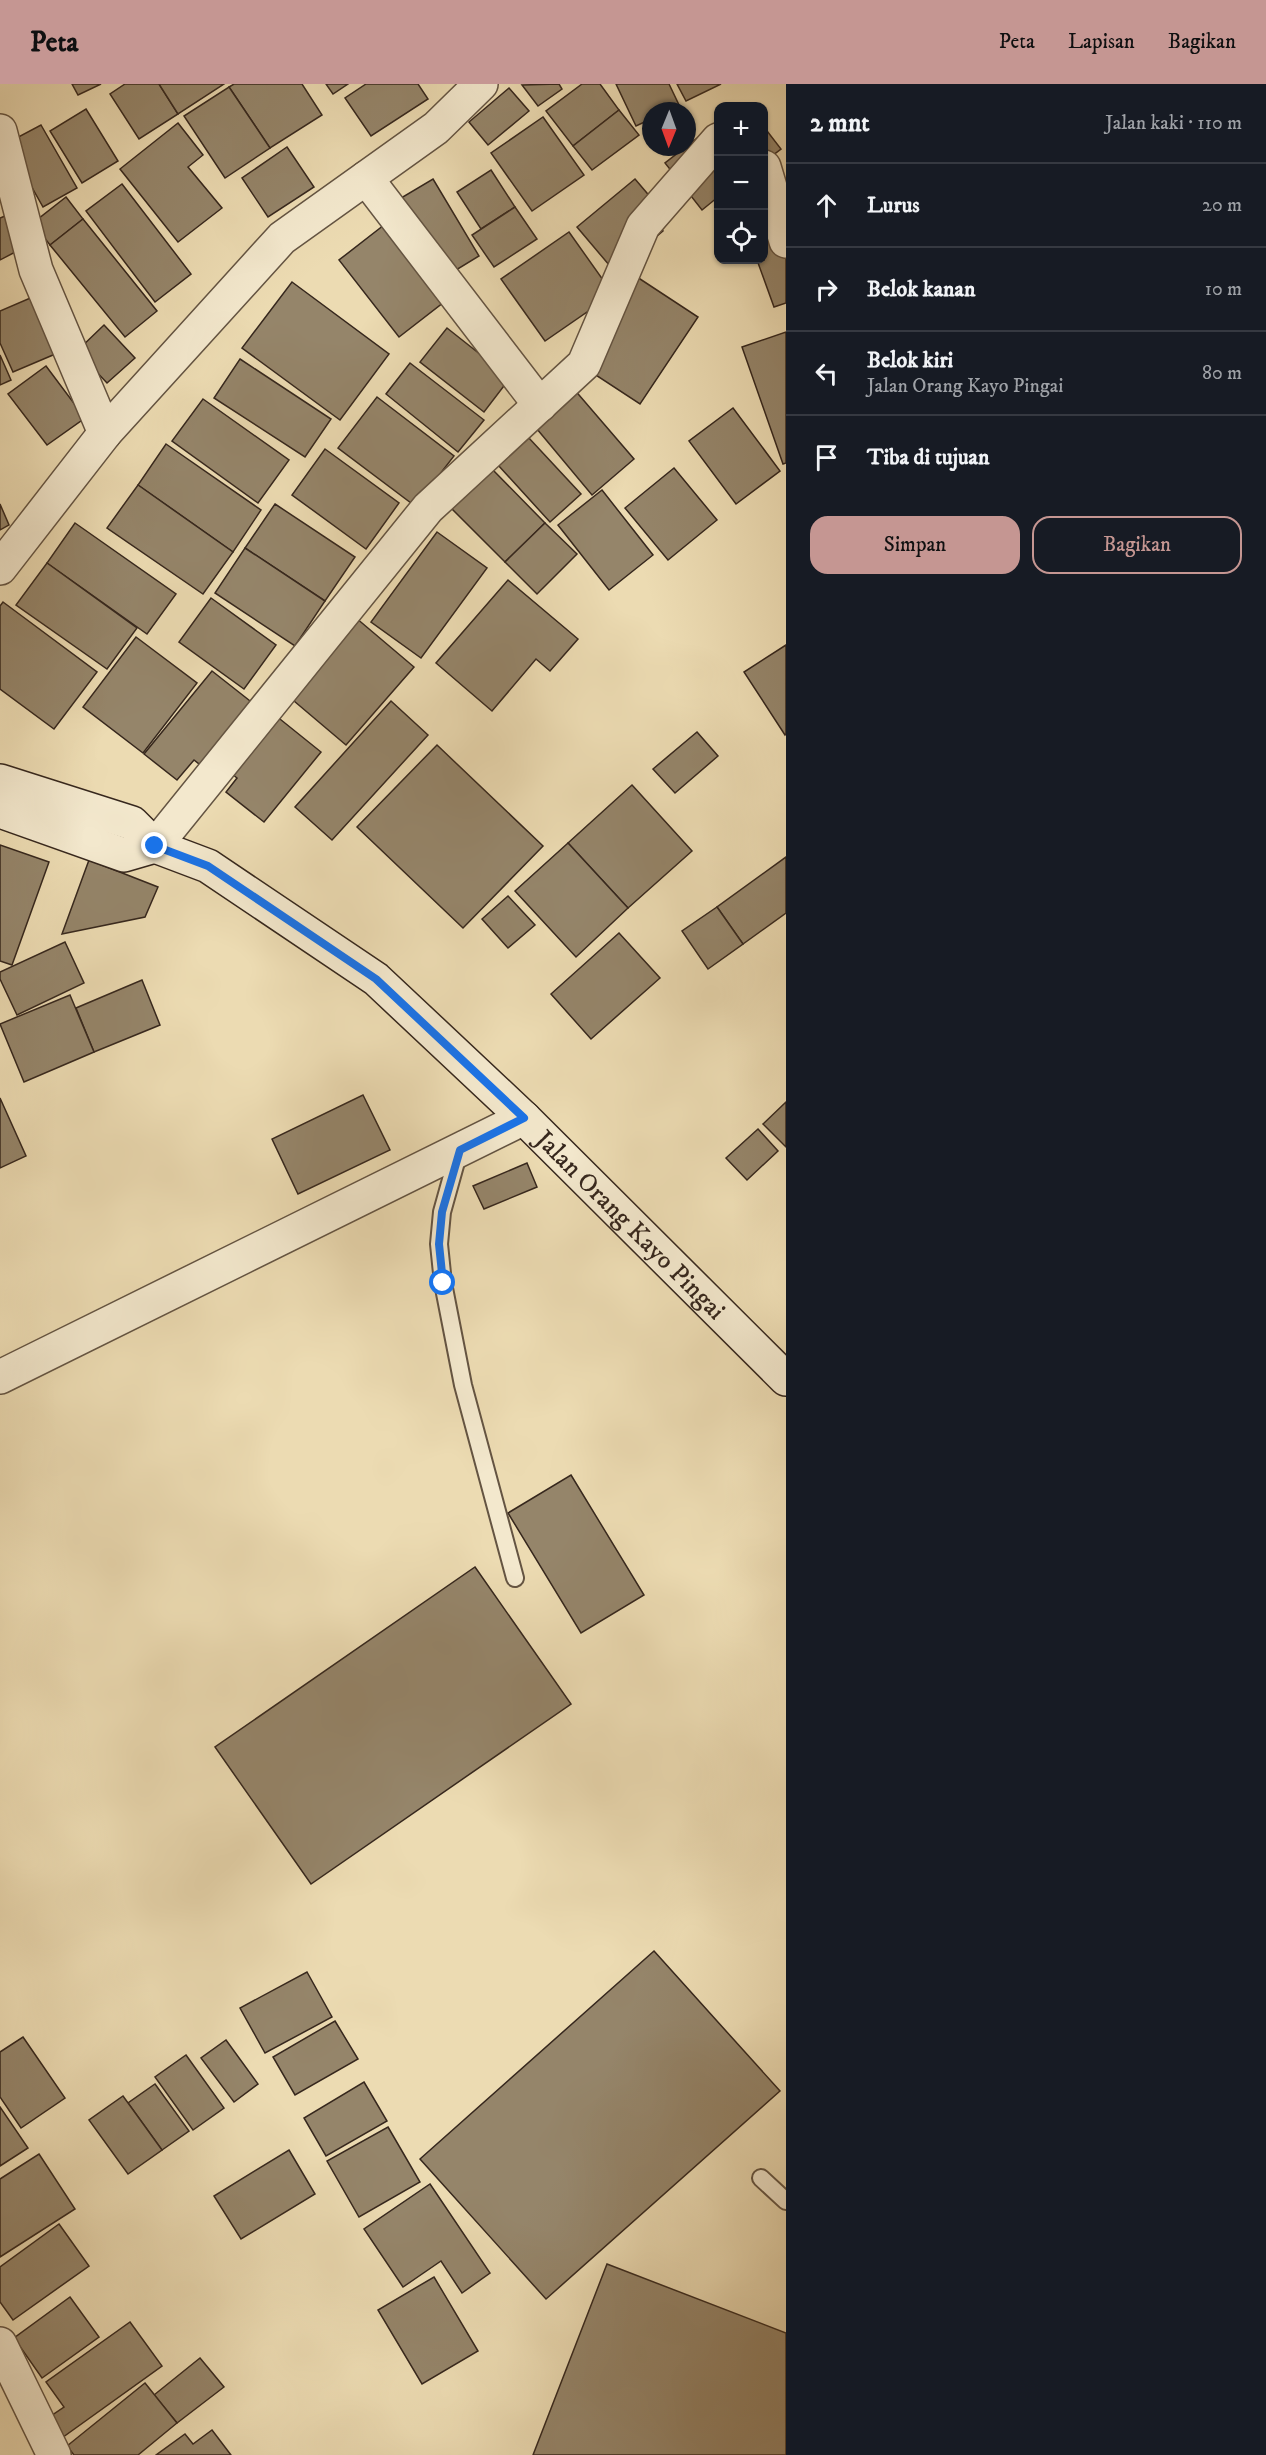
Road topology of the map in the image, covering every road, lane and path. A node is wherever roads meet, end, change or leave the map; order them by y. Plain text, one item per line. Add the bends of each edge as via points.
1 (481, 84) edge
2 (0, 131) edge
3 (714, 145) edge
4 (366, 178) junction
5 (768, 180) edge
6 (786, 241) edge
7 (540, 405) junction
8 (105, 433) junction
9 (0, 568) edge
10 (0, 781) edge
11 (0, 811) edge
12 (155, 846) junction
13 (524, 1118) junction
14 (460, 1150) junction
15 (0, 1377) edge
16 (786, 1379) edge
17 (515, 1578) dead end
18 (761, 2178) dead end
19 (786, 2201) edge
20 (0, 2344) edge
21 (54, 2455) edge

1 - 4 street via 436,128
2 - 8 street via 36,270
3 - 7 street via 643,226 584,364
4 - 7 street
4 - 8 street via 282,238
5 - 6 street
7 - 12 street via 428,508
8 - 9 street
10 - 12 street, Jalan Orang Kayo Pingai via 132,824
11 - 12 street via 124,855
12 - 13 street, Jalan Orang Kayo Pingai via 208,866 376,979
13 - 14 street
13 - 16 street, Jalan Orang Kayo Pingai
14 - 15 street
14 - 17 lane via 442,1212 439,1244 443,1283 463,1385
18 - 19 lane
20 - 21 street

